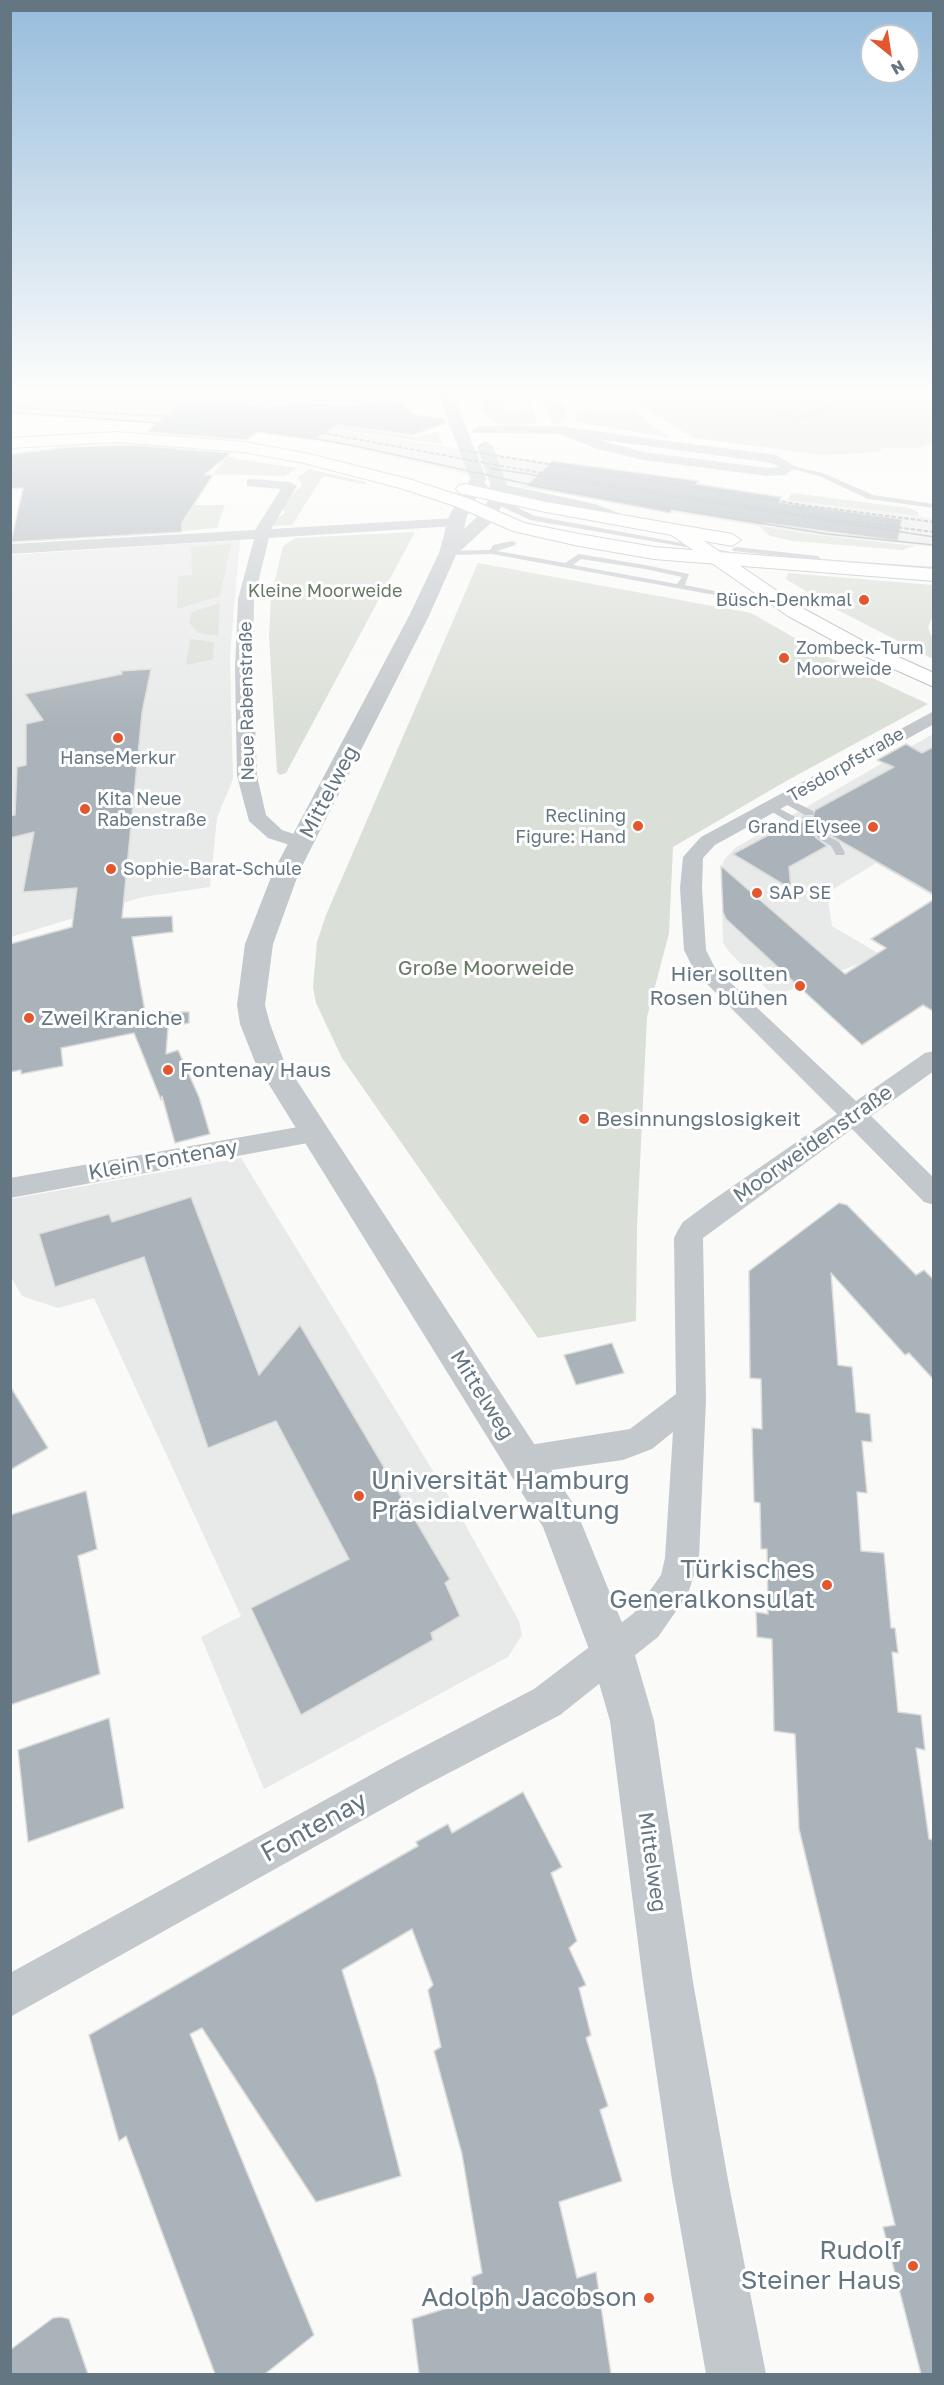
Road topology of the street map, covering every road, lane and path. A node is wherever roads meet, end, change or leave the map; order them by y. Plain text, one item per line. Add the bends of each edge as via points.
1 (278, 505) edge
2 (475, 505) edge
3 (480, 505) edge
4 (496, 505) edge
5 (506, 505) edge
6 (566, 505) edge
7 (618, 519) joint
8 (455, 522) junction
9 (261, 533) junction
10 (673, 536) junction
11 (712, 548) junction
12 (10, 549) edge
13 (448, 553) junction
14 (654, 553) junction
15 (767, 557) junction
16 (796, 559) junction
17 (845, 561) junction
18 (933, 562) edge
19 (568, 566) junction
20 (933, 569) edge
21 (933, 575) edge
22 (680, 586) junction
23 (769, 603) junction
24 (795, 612) junction
25 (933, 681) edge
26 (933, 716) edge
27 (778, 804) junction
28 (809, 813) dead end
29 (795, 821) dead end
30 (822, 837) dead end
31 (302, 843) junction
32 (840, 853) dead end
33 (933, 1059) edge
34 (852, 1115) junction
35 (315, 1133) junction
36 (10, 1188) edge
37 (933, 1195) edge
38 (691, 1400) junction
39 (523, 1460) junction
40 (612, 1652) junction
41 (10, 1996) edge
42 (736, 2374) edge

1 - 9 street, Neue Rabenstraße
2 - 8 street, Mittelweg
3 - 13 street, Mittelweg
4 - 14 main road via 519,527
5 - 10 lane via 533,518
6 - 7 street via 589,508
7 - 10 main road
8 - 9 street
8 - 13 street, Mittelweg
9 - 12 street
9 - 31 street, Neue Rabenstraße via 246,599 247,776 256,817 275,834
10 - 11 main road
10 - 11 main road
11 - 14 main road
11 - 15 main road
11 - 16 lane
11 - 18 main road via 789,549
11 - 24 main road
13 - 19 lane via 503,550
13 - 31 street, Mittelweg
14 - 23 main road via 704,569
15 - 16 lane
15 - 17 lane
15 - 21 main road
16 - 17 lane
17 - 20 lane
19 - 22 lane
19 - 22 lane via 575,557 583,556 684,574
22 - 23 lane
23 - 24 main road
24 - 25 main road
26 - 27 street, Tesdorpfstraße
27 - 28 lane
27 - 29 lane
27 - 34 street, Tesdorpfstraße via 708,841 693,857 695,950 706,972
30 - 32 lane via 835,844
31 - 35 street, Mittelweg via 259,944 251,1005 270,1062
33 - 34 street, Moorweidenstraße
34 - 37 street, Tesdorpfstraße
34 - 38 street, Moorweidenstraße via 693,1230 688,1238
35 - 36 street, Klein Fontenay
35 - 39 street, Mittelweg
38 - 39 street via 640,1439 623,1446
38 - 40 street via 682,1558 676,1582 646,1625
39 - 40 street, Mittelweg via 560,1518
40 - 41 street, Fontenay via 547,1702 409,1774
40 - 42 street, Mittelweg via 632,1722 670,1994

